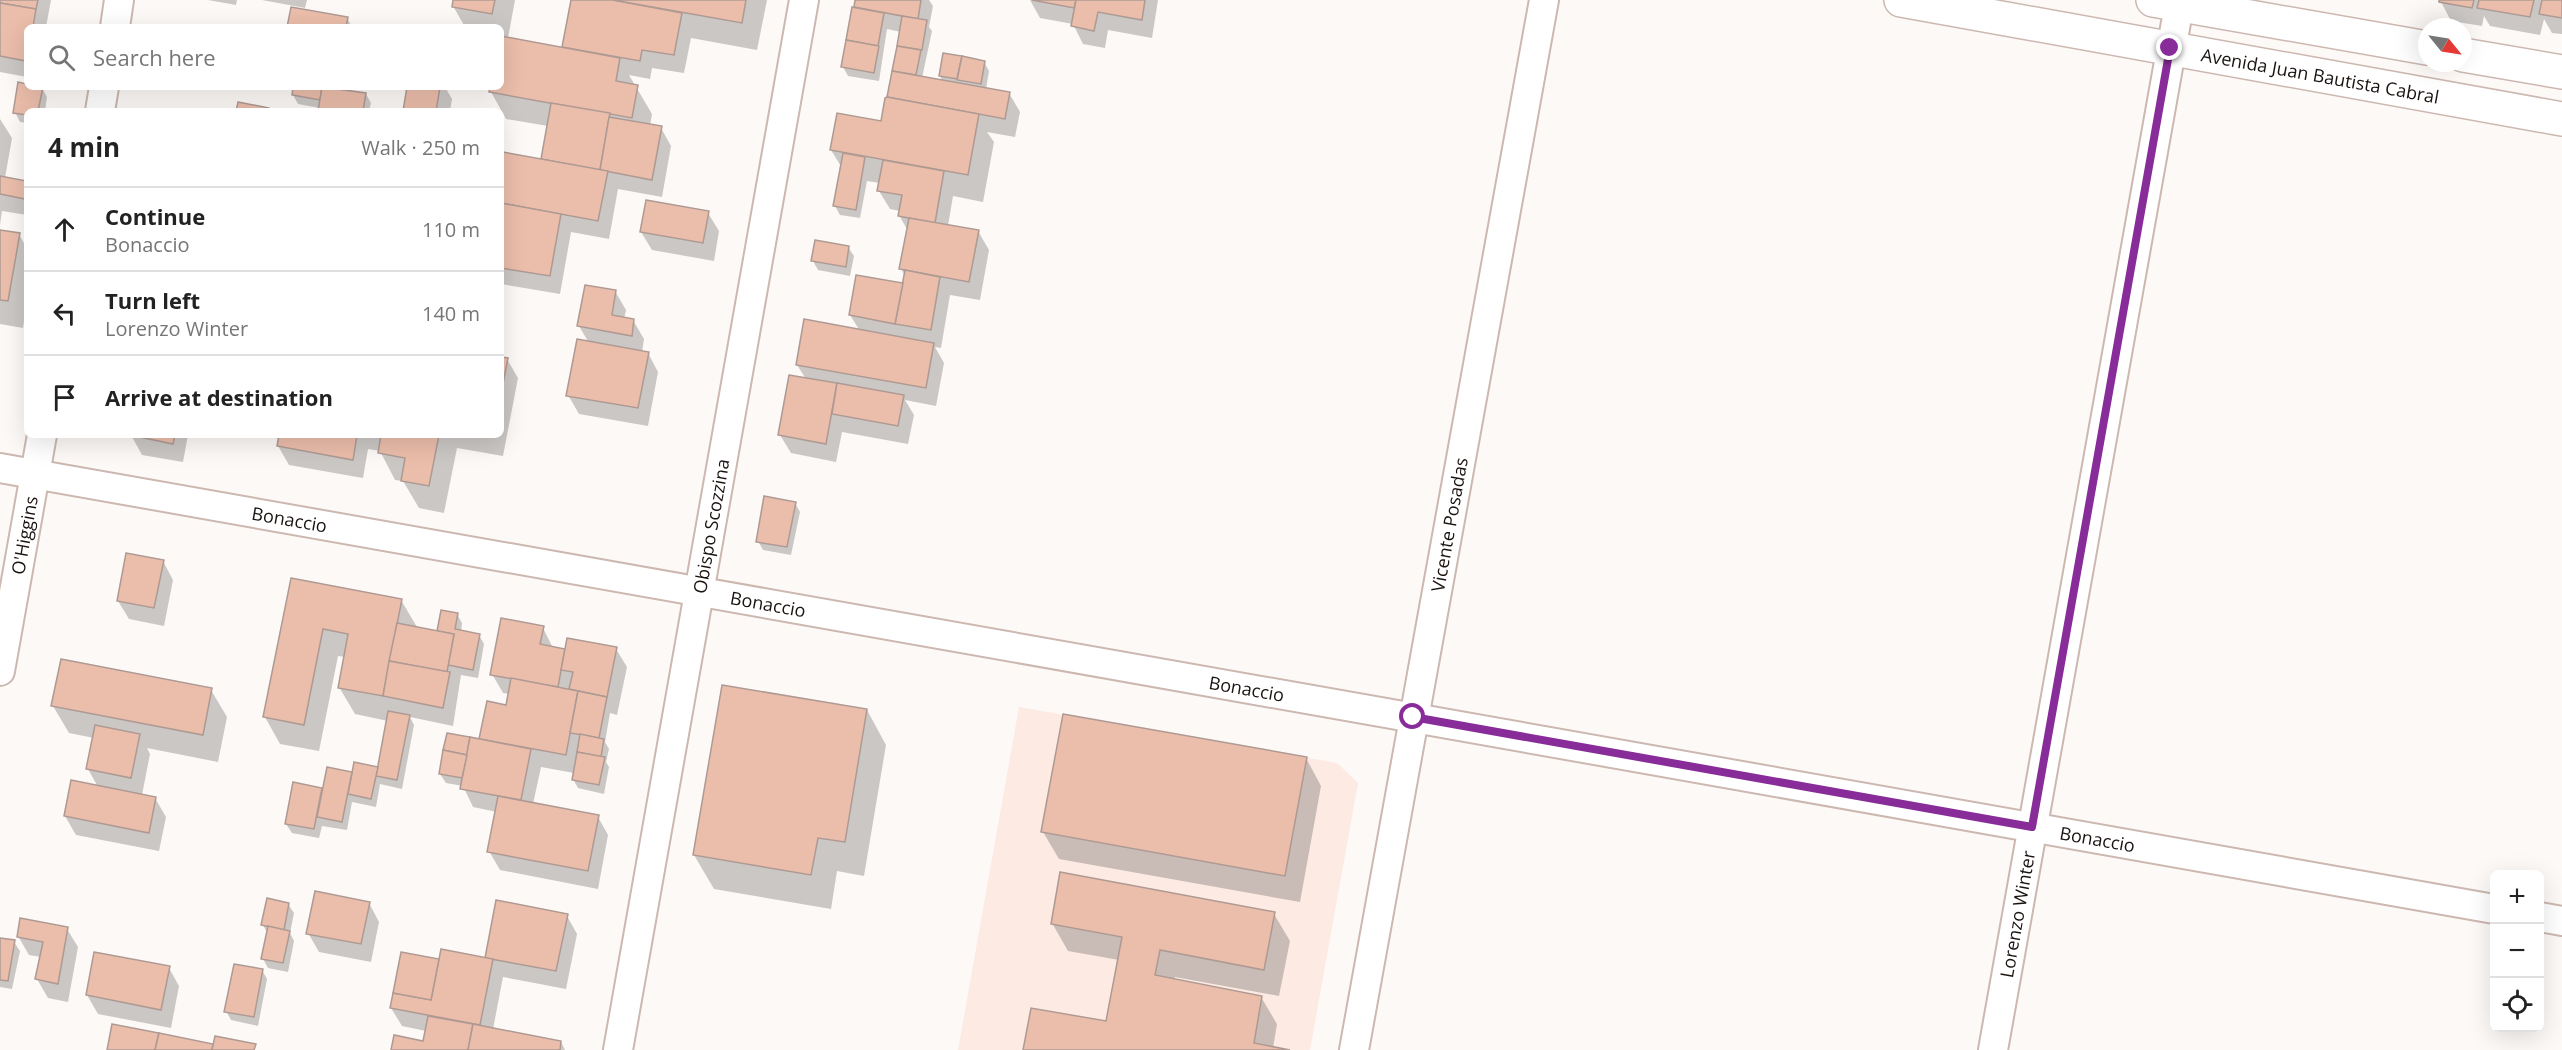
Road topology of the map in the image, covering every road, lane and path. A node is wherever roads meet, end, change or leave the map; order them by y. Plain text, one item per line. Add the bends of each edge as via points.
1 (119, 0) edge
2 (804, 0) edge
3 (1544, 0) edge
4 (1901, 0) edge
5 (2171, 2) edge
6 (115, 24) edge
7 (2418, 46) edge
8 (2170, 48) junction
9 (2472, 57) edge
10 (2562, 72) edge
11 (104, 90) edge
12 (100, 108) edge
13 (2562, 119) edge
14 (41, 438) edge
15 (0, 468) edge
16 (35, 474) junction
17 (699, 592) junction
18 (0, 671) edge
19 (1413, 717) junction
20 (2032, 827) junction
21 (2490, 908) edge
22 (2544, 918) edge
23 (2562, 921) edge
24 (618, 1050) edge
25 (1354, 1050) edge
26 (1993, 1050) edge

1 - 6 street
2 - 17 street, Obispo Scozzina
3 - 19 street, Vicente Posadas
4 - 8 main road, Avenida Juan Bautista Cabral
5 - 7 main road
5 - 8 street, Lorenzo Winter
8 - 13 main road, Avenida Juan Bautista Cabral
8 - 20 street, Lorenzo Winter
9 - 10 main road
11 - 12 street
14 - 16 street, O'Higgins
15 - 16 street, Bonaccio
16 - 17 street, Bonaccio
16 - 18 street, O'Higgins
17 - 19 street, Bonaccio
17 - 24 street, Obispo Scozzina
19 - 20 street, Bonaccio
19 - 25 street, Vicente Posadas
20 - 21 street, Bonaccio
20 - 26 street, Lorenzo Winter
22 - 23 street

